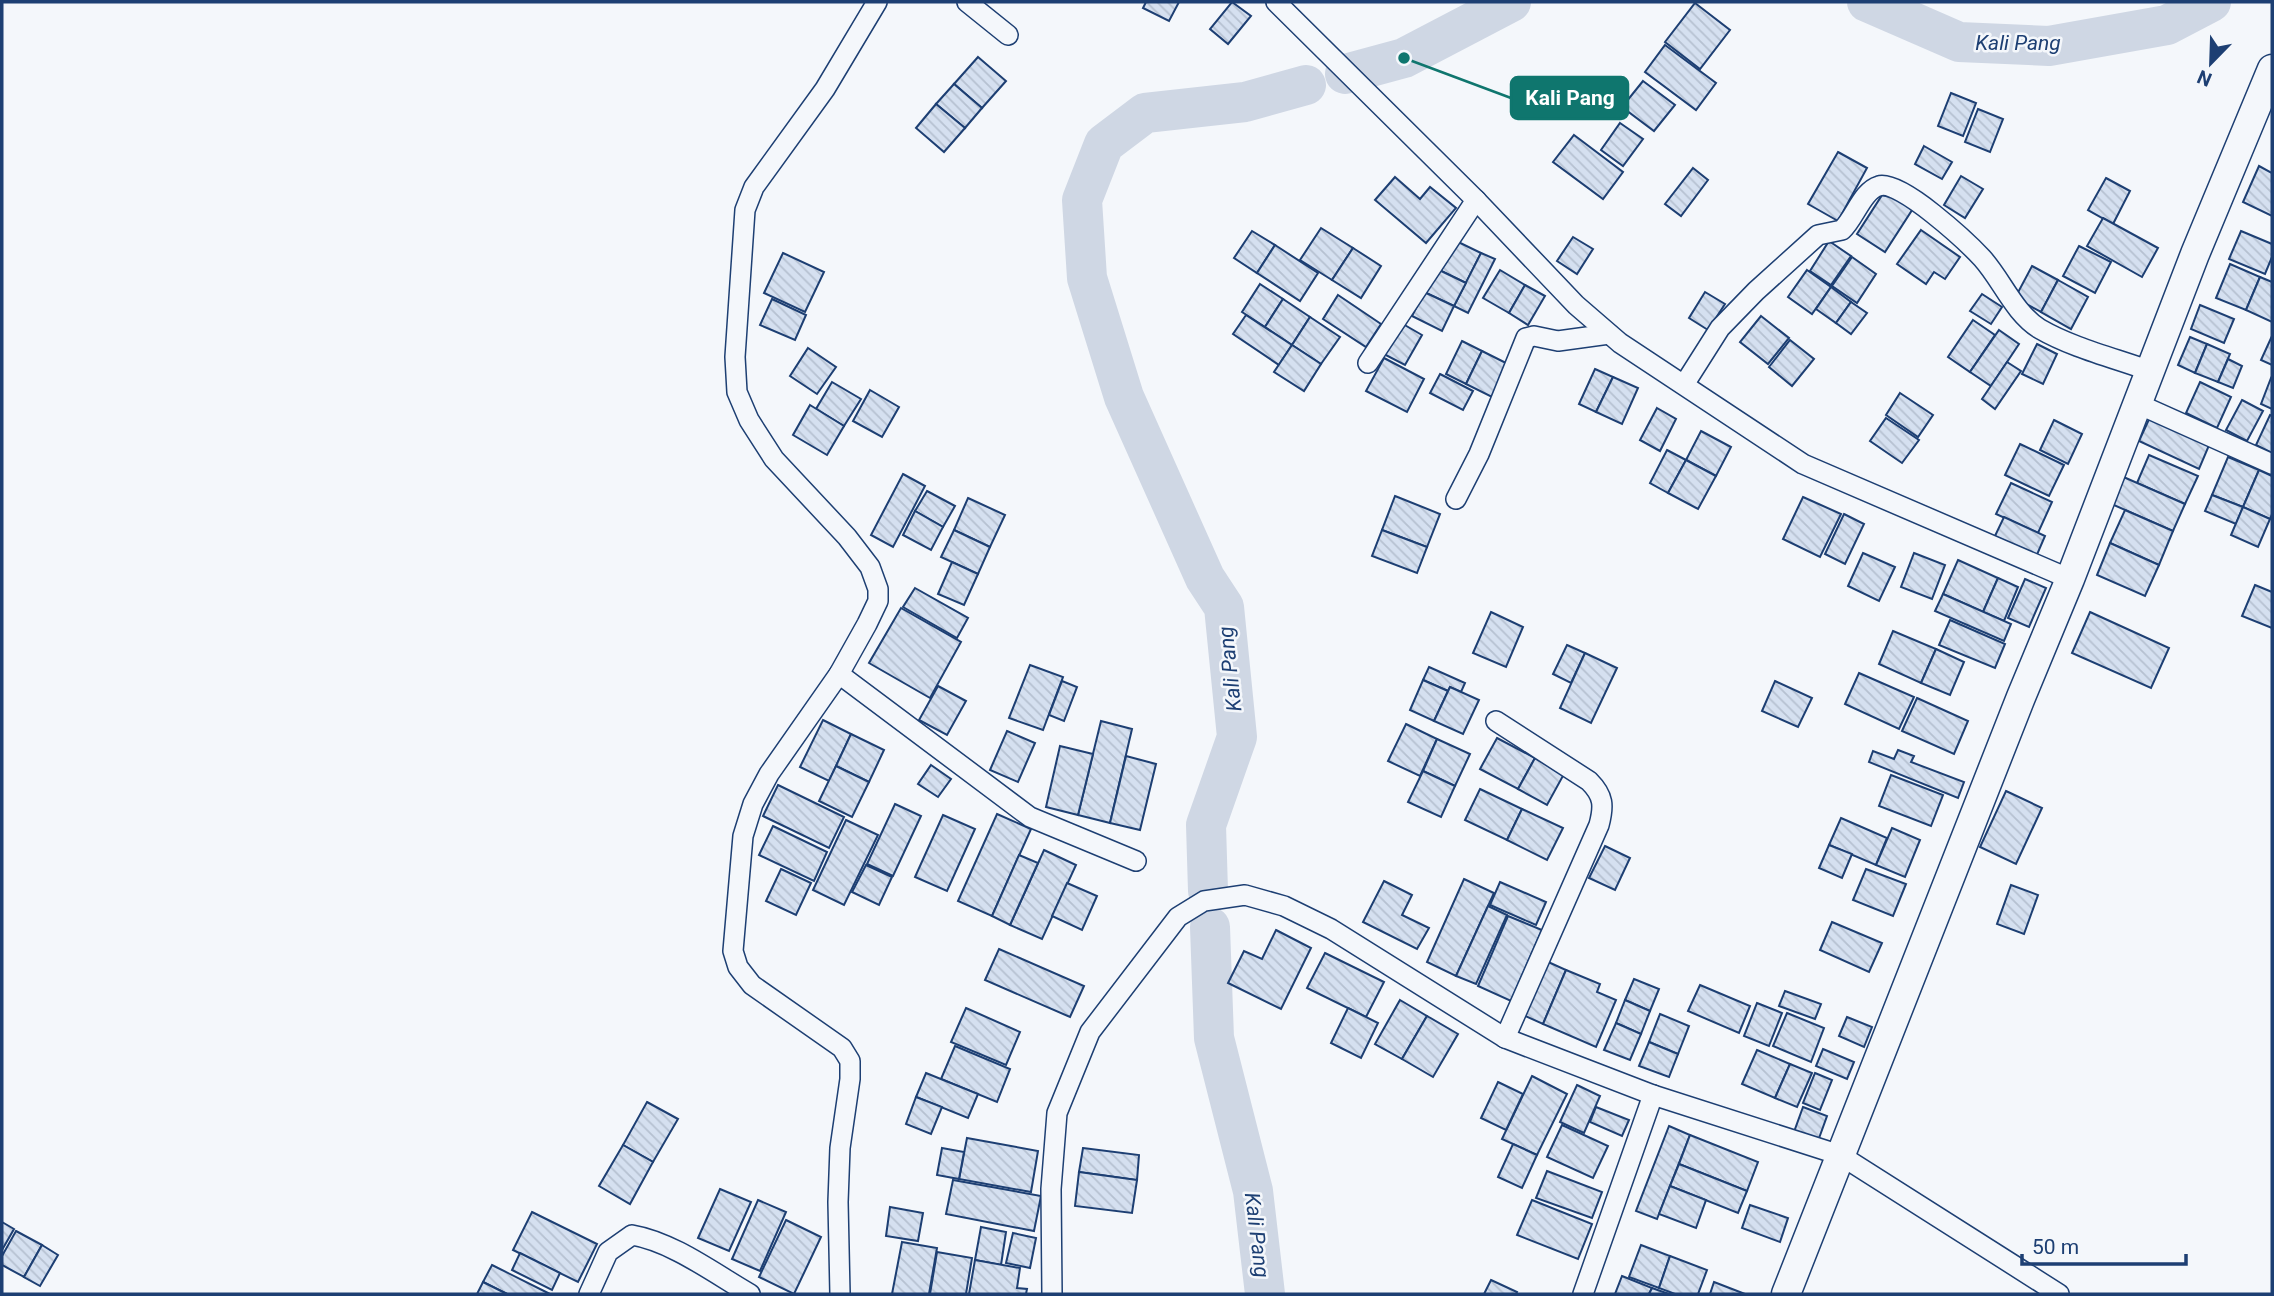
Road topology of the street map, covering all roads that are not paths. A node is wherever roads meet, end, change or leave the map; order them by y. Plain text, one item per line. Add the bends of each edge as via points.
1 (877, 2) edge
2 (967, 2) edge
3 (1276, 2) edge
4 (1008, 35) dead end
5 (2272, 69) edge
6 (1476, 200) junction
7 (1609, 334) junction
8 (1368, 363) dead end
9 (2150, 370) junction
10 (1682, 383) junction
11 (2138, 404) junction
12 (2272, 464) edge
13 (1456, 499) dead end
14 (2070, 579) junction
15 (839, 674) junction
16 (1496, 721) dead end
17 (1136, 861) dead end
18 (1505, 1038) junction
19 (1653, 1095) junction
20 (1840, 1155) junction
21 (589, 1294) edge
22 (750, 1294) edge
23 (840, 1294) edge
24 (1052, 1294) edge
25 (1583, 1294) edge
26 (1786, 1294) edge
27 (2059, 1294) edge

1 - 15 street via 825,89 754,187 745,210 735,357 737,392 749,421 774,459 847,537 870,567 878,589 878,601
2 - 4 street
3 - 6 street
5 - 9 street
6 - 7 street
6 - 8 street
7 - 10 street
7 - 13 street via 1568,340 1526,338
9 - 10 street via 2038,328 1957,234 1901,191 1884,185 1870,192 1842,230 1818,235 1756,291 1720,328
9 - 11 street
10 - 14 street via 1803,464
11 - 12 street
11 - 14 street
14 - 20 street
15 - 17 street via 1030,817
15 - 23 street via 753,804 743,835 733,951 752,985 842,1048 850,1061 840,1148
16 - 18 street via 1589,781 1603,801 1598,825
18 - 19 street
18 - 24 street via 1331,929 1284,906 1245,895 1203,901 1178,917 1090,1032 1057,1113 1051,1189
19 - 20 street
19 - 25 street
20 - 26 street
20 - 27 street
21 - 22 street via 608,1252 632,1235 650,1238

